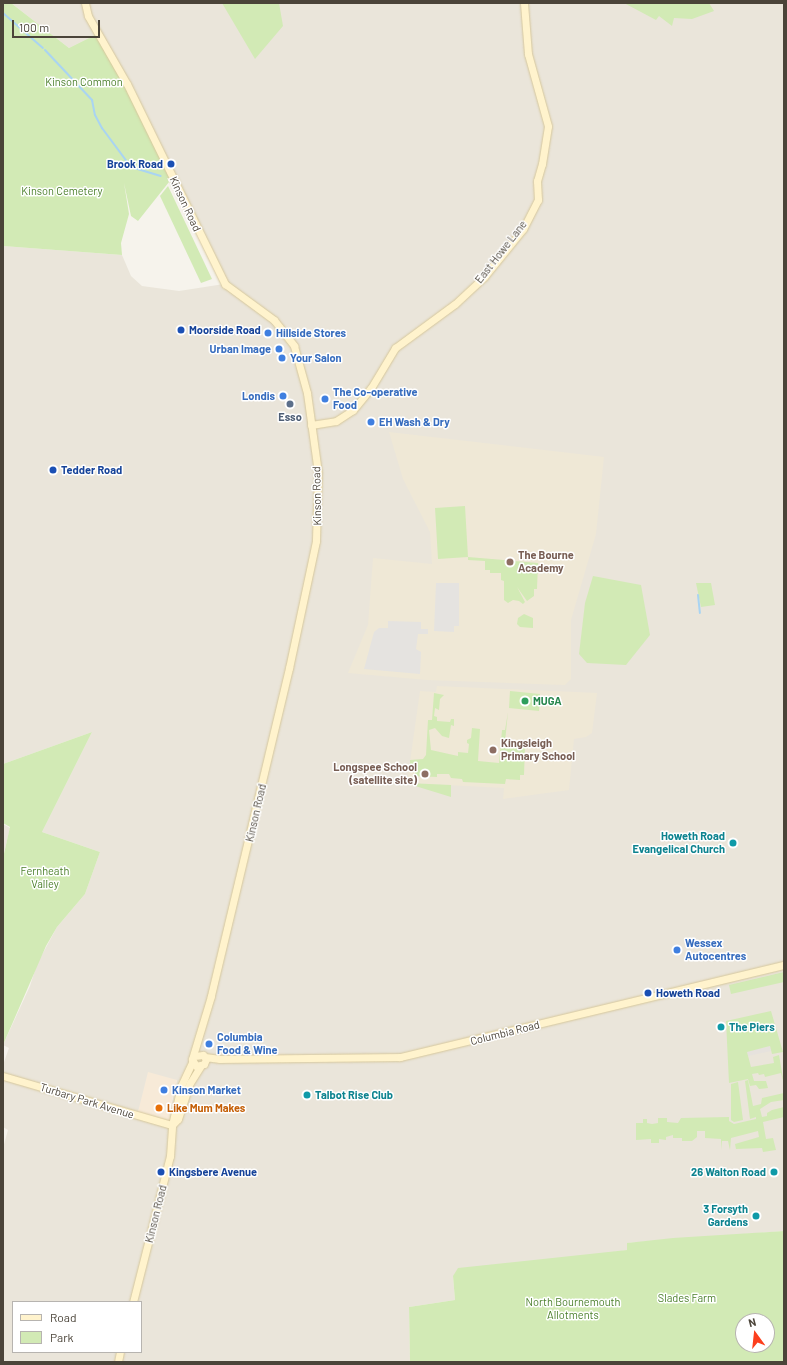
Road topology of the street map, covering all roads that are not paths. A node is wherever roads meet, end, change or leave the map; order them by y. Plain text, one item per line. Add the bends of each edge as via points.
1 (85, 3) edge
2 (524, 3) edge
3 (311, 425) junction
4 (784, 965) edge
5 (198, 1043) junction
6 (193, 1059) junction
7 (203, 1061) junction
8 (3, 1076) edge
9 (172, 1126) junction
10 (133, 1301) edge

1 - 3 street, Kinson Road via 88,16 119,67 225,284 274,320 294,346 301,365
2 - 3 street, East Howe Lane via 528,54 548,126 537,181 538,200 523,229 484,276 455,304 395,348 371,388 353,410 336,421
3 - 5 street, Kinson Road via 318,489 316,541 243,869
4 - 7 street, Columbia Road via 400,1057
5 - 6 street, Kinson Road
5 - 7 street
6 - 7 street
6 - 7 street
6 - 9 street, Kinson Road via 181,1086
7 - 9 street, Kinson Road via 190,1083 178,1119
8 - 9 street, Turbary Park Avenue
9 - 10 street, Kinson Road via 170,1156

